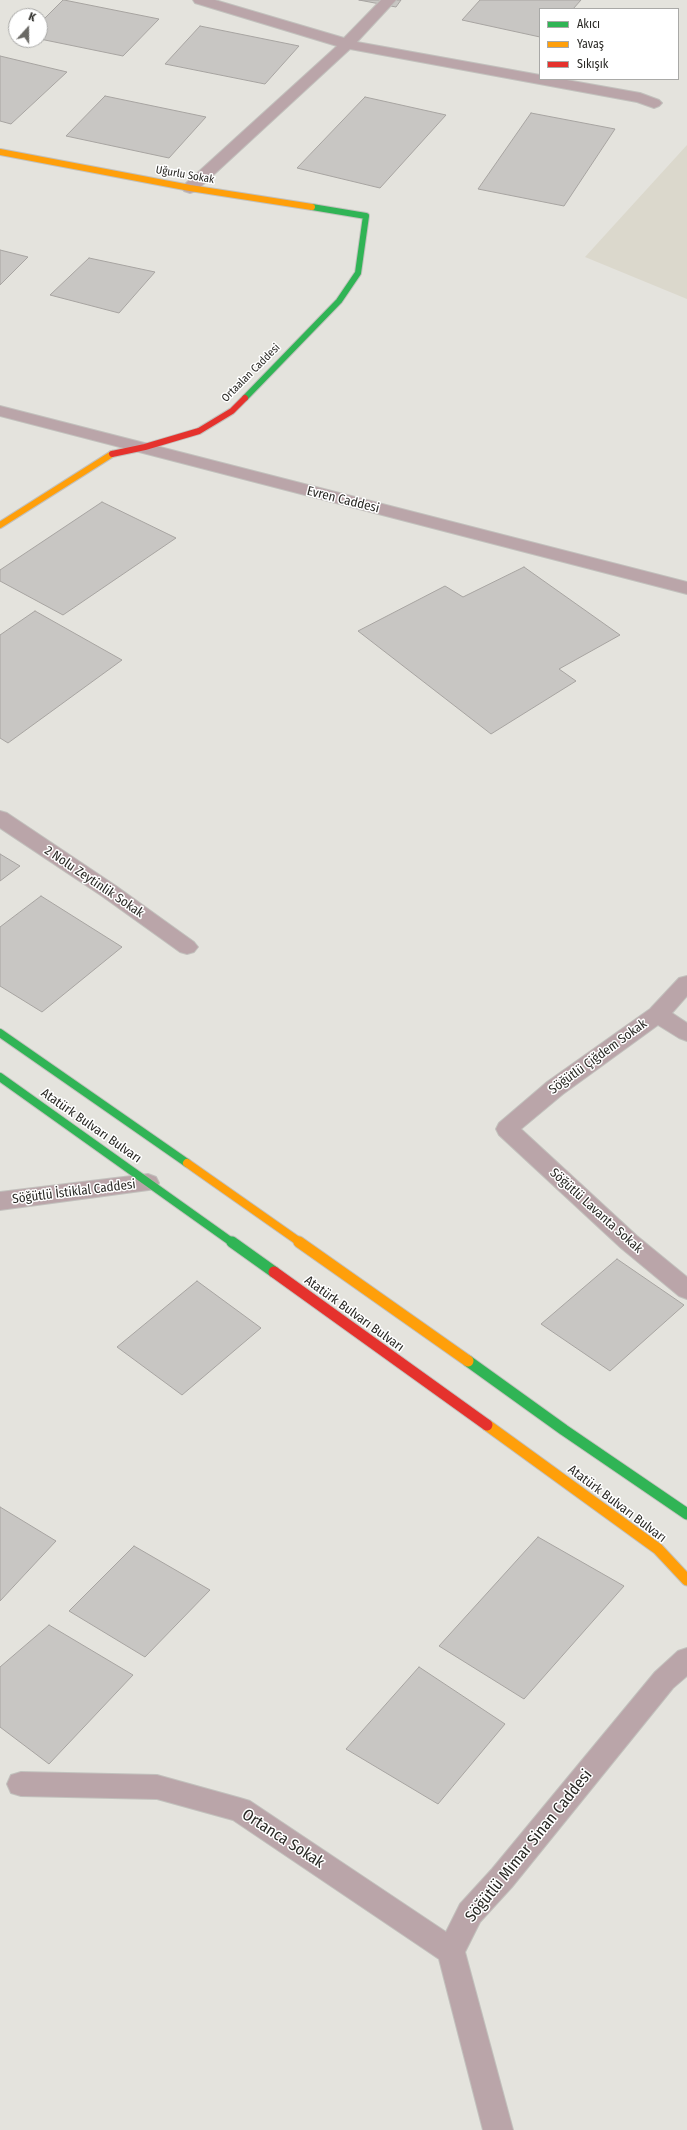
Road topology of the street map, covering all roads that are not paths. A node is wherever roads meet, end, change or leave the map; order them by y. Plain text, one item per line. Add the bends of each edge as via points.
1 (201, 0) edge
2 (389, 0) edge
3 (347, 44) junction
4 (539, 79) edge
5 (544, 80) edge
6 (654, 103) dead end
7 (0, 152) edge
8 (190, 188) junction
9 (366, 216) joint
10 (0, 411) edge
11 (145, 448) junction
12 (0, 525) edge
13 (687, 588) edge
14 (0, 818) edge
15 (187, 947) dead end
16 (687, 983) edge
17 (658, 1014) junction
18 (687, 1032) edge
19 (0, 1033) edge
20 (0, 1078) edge
21 (507, 1129) joint
22 (148, 1183) junction
23 (0, 1201) edge
24 (687, 1290) edge
25 (687, 1514) edge
26 (687, 1580) edge
27 (687, 1659) edge
28 (21, 1784) dead end
29 (451, 1951) junction
30 (498, 2130) edge

1 - 3 street
2 - 3 street
3 - 4 street
3 - 8 street
5 - 6 street via 632,96
7 - 8 street, Uğurlu Sokak
8 - 9 street, Uğurlu Sokak
9 - 11 street, Ortaalan Caddesi via 358,273 339,302 232,411 199,431
10 - 11 street, Evren Caddesi
11 - 12 street, Ortaalan Caddesi via 112,454
11 - 13 street, Evren Caddesi
14 - 15 street, 2 Nolu Zeytinlik Sokak
16 - 17 street, Söğütlü Çiğdem Sokak
17 - 18 street
17 - 21 street, Söğütlü Çiğdem Sokak via 555,1088
19 - 25 street, Atatürk Bulvarı Bulvarı
20 - 22 street, Atatürk Bulvarı Bulvarı
21 - 24 street, Söğütlü Lavanta Sokak via 629,1242
22 - 23 street, Söğütlü İstiklal Caddesi
22 - 26 street, Atatürk Bulvarı Bulvarı via 640,1535 658,1549
27 - 29 street, Söğütlü Mimar Sinan Caddesi via 664,1680 502,1878 470,1913
28 - 29 street, Ortanca Sokak via 157,1787 240,1810
29 - 30 street

